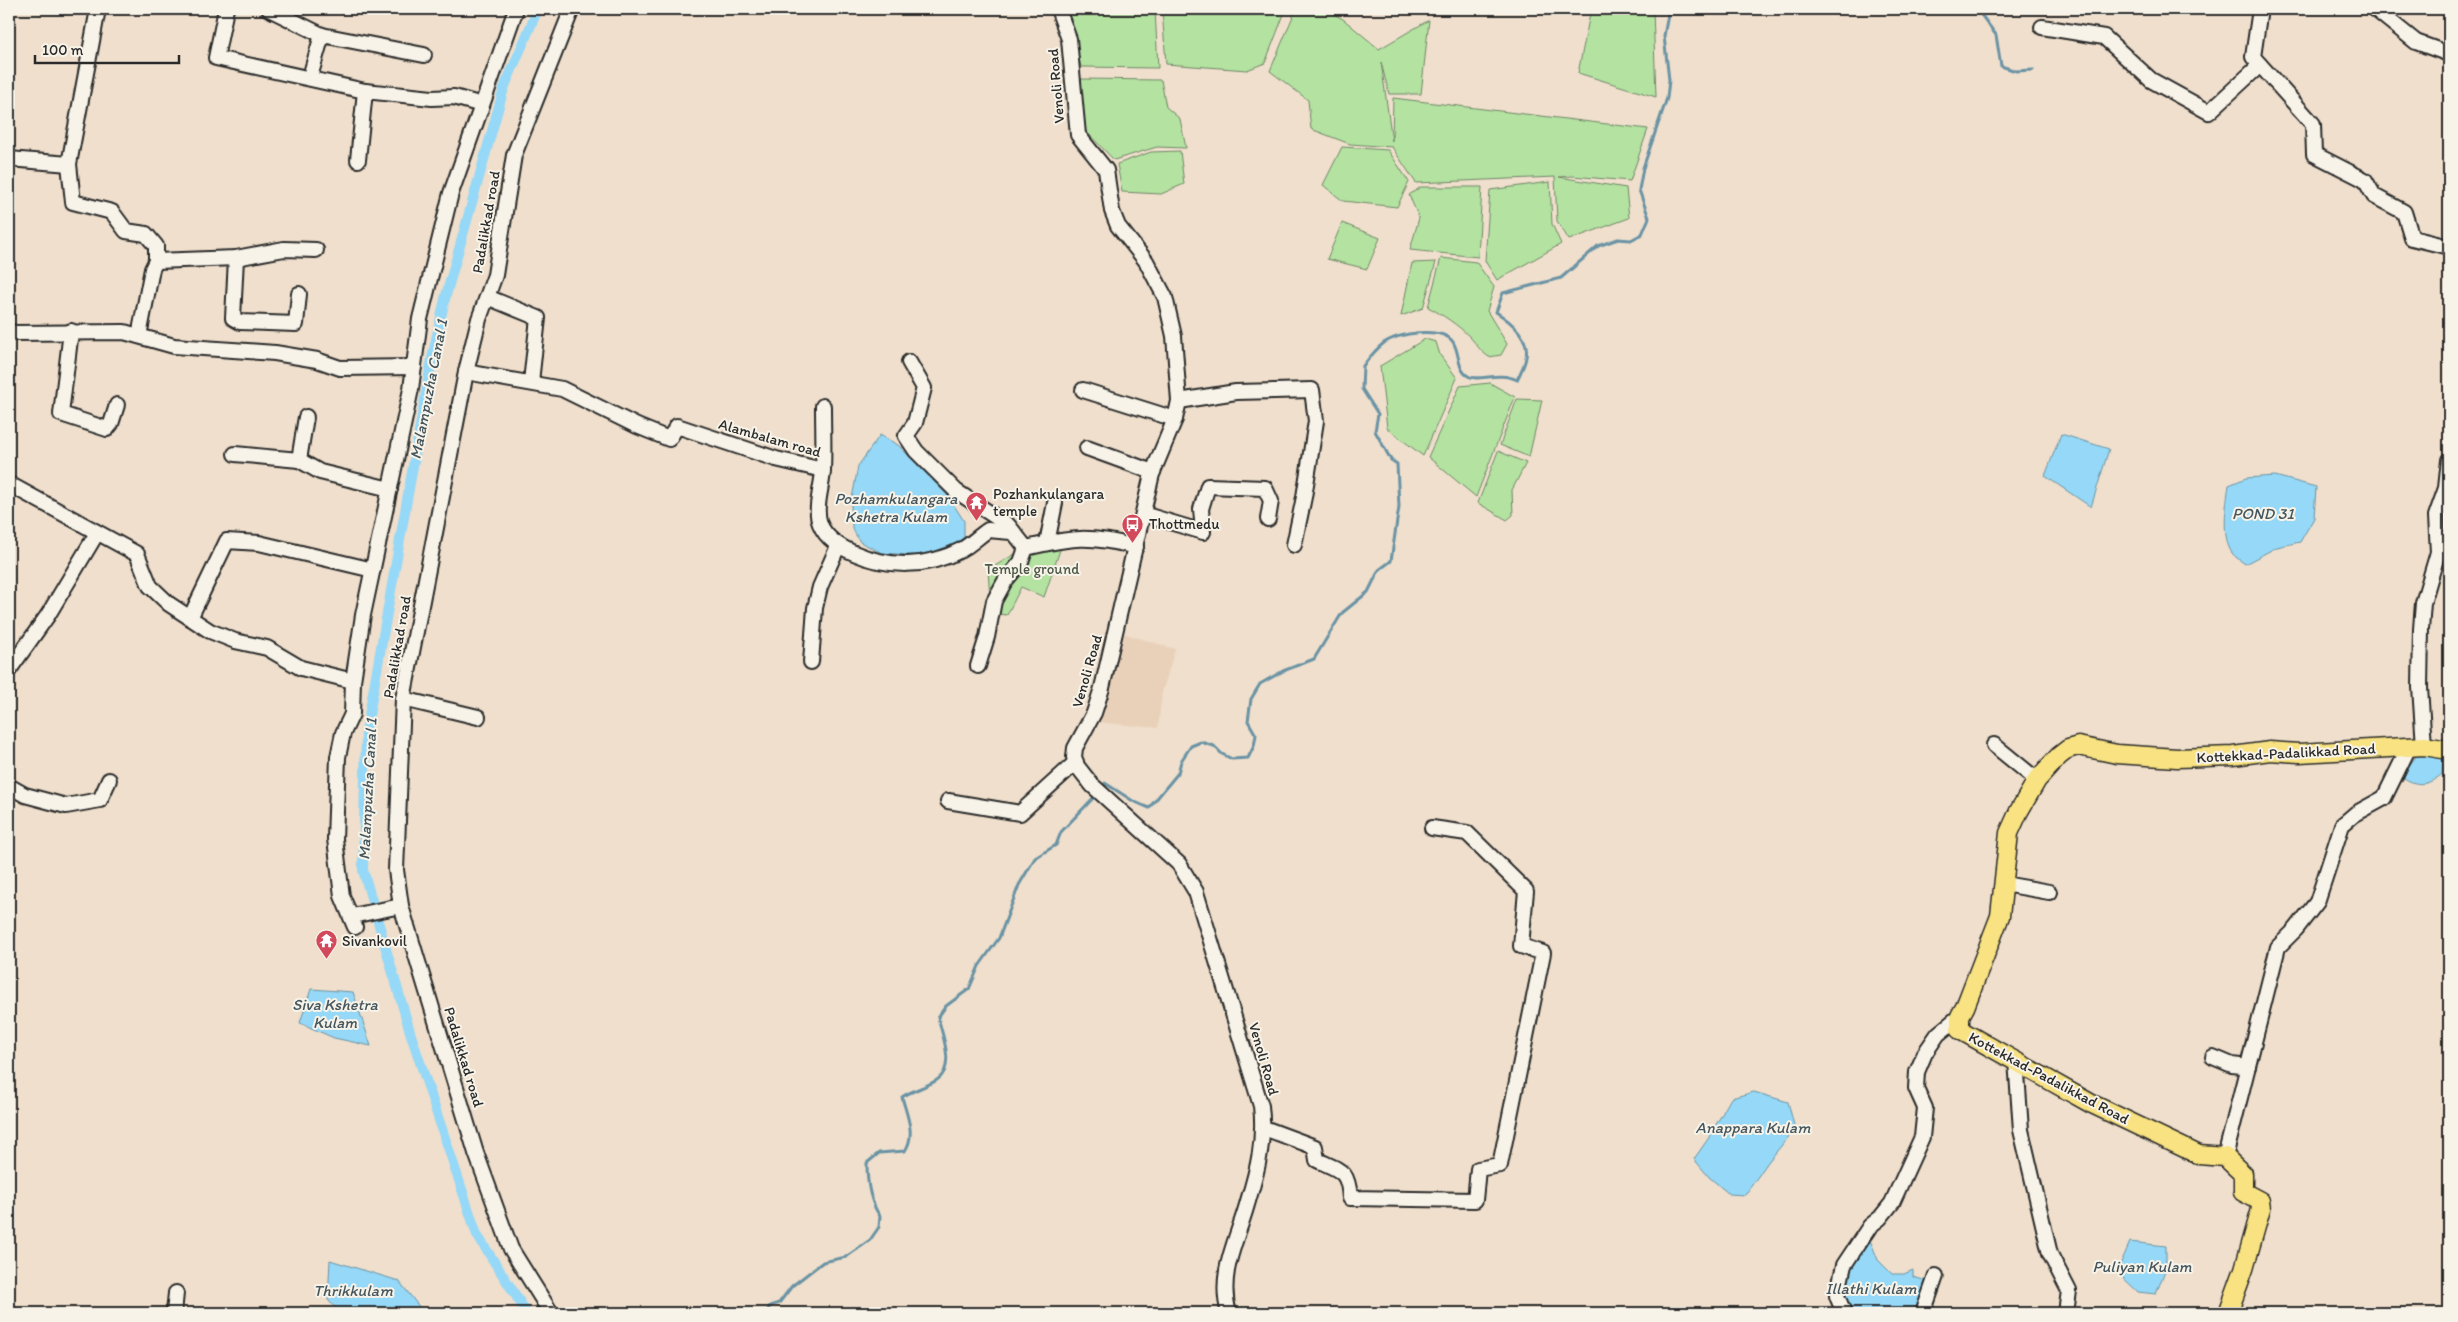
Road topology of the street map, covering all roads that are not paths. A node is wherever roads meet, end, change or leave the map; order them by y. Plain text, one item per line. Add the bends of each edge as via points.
1 (98, 9) edge
2 (226, 9) edge
3 (269, 9) edge
4 (516, 9) edge
5 (572, 9) edge
6 (1058, 9) edge
7 (2260, 9) edge
8 (2375, 9) edge
9 (2042, 26) dead end
10 (322, 35) junction
11 (2449, 54) edge
12 (424, 55) dead end
13 (2260, 65) junction
14 (310, 77) junction
15 (365, 91) junction
16 (482, 105) junction
17 (9, 159) edge
18 (358, 160) dead end
19 (69, 164) junction
20 (2449, 247) edge
21 (316, 250) dead end
22 (236, 258) junction
23 (156, 261) junction
24 (298, 294) dead end
25 (487, 298) junction
26 (9, 331) edge
27 (71, 331) junction
28 (139, 336) junction
29 (909, 362) dead end
30 (414, 367) junction
31 (466, 372) junction
32 (525, 381) junction
33 (1083, 390) dead end
34 (1179, 401) junction
35 (117, 405) dead end
36 (823, 406) dead end
37 (306, 417) dead end
38 (1175, 419) junction
39 (1087, 448) dead end
40 (235, 454) dead end
41 (299, 460) junction
42 (2449, 460) edge
43 (823, 470) junction
44 (1153, 472) junction
45 (9, 484) edge
46 (390, 489) junction
47 (1055, 502) dead end
48 (1143, 514) junction
49 (1268, 519) dead end
50 (991, 523) junction
51 (97, 533) junction
52 (1047, 543) junction
53 (1294, 545) dead end
54 (838, 546) junction
55 (1026, 548) junction
56 (1136, 548) junction
57 (373, 570) junction
58 (190, 618) junction
59 (811, 662) dead end
60 (978, 666) dead end
61 (9, 670) edge
62 (353, 681) junction
63 (403, 698) junction
64 (478, 716) dead end
65 (1994, 745) dead end
66 (2417, 747) junction
67 (2449, 750) edge
68 (1076, 762) junction
69 (109, 780) dead end
70 (2038, 780) junction
71 (9, 786) edge
72 (948, 801) dead end
73 (1432, 828) dead end
74 (2004, 884) junction
75 (2049, 892) dead end
76 (401, 906) junction
77 (1960, 1016) junction
78 (2213, 1057) dead end
79 (2016, 1060) junction
80 (2248, 1067) junction
81 (1264, 1128) junction
82 (2225, 1157) junction
83 (1936, 1276) dead end
84 (176, 1293) dead end
85 (174, 1313) edge
86 (551, 1313) edge
87 (1229, 1313) edge
88 (1844, 1313) edge
89 (1923, 1313) edge
90 (2066, 1313) edge
91 (2228, 1313) edge

1 - 19 street
2 - 14 street via 216,58
3 - 10 street
4 - 16 street
5 - 25 street, Padalikkad road via 514,155 495,275
6 - 34 street, Venoli Road via 1069,39 1078,135 1106,170 1112,211 1118,226 1146,261 1165,297 1174,336
7 - 13 street via 2253,57
8 - 11 street via 2416,42
9 - 13 street via 2104,37 2151,80 2209,112
10 - 12 street
10 - 14 street
13 - 20 street via 2313,124 2314,154 2365,180 2374,196 2404,212 2412,238
14 - 15 street
15 - 16 street via 454,97
15 - 18 street
16 - 30 street via 451,193 420,319
17 - 19 street
19 - 23 street via 73,202 112,212 126,231 146,234 156,246
21 - 22 street via 284,249
22 - 23 street
22 - 24 street via 233,318 240,322 296,324
23 - 28 street
25 - 31 street, Padalikkad road
25 - 32 street via 538,318
26 - 27 street
27 - 28 street via 124,332
27 - 35 street via 61,414 107,429
28 - 30 street via 174,346 275,353 340,368
29 - 50 street via 924,388 915,423 906,436 916,451
30 - 46 street
31 - 32 street
31 - 63 street, Padalikkad road
32 - 43 street, Alambalam road via 562,389 669,439 677,426 776,459
33 - 38 street
34 - 38 street, Venoli Road
34 - 53 street via 1236,392 1312,390 1316,421
36 - 43 street
37 - 41 street
38 - 44 street, Venoli Road
39 - 44 street
40 - 41 street
41 - 46 street via 320,472
42 - 66 street via 2446,488 2436,516 2438,552 2423,603
43 - 54 street, Alambalam road via 818,511 820,523
44 - 48 street, Venoli Road
45 - 51 street
46 - 57 street
47 - 52 street
48 - 49 street via 1203,532 1201,509 1208,486 1265,488 1271,502
48 - 56 street, Venoli Road
50 - 54 street, Alambalam road via 960,550 915,564 897,566
50 - 55 street via 1008,525
51 - 58 street via 137,554 150,586
51 - 61 street via 48,615
52 - 55 street
52 - 56 street via 1102,539
54 - 59 street via 818,594
55 - 60 street via 1021,562 994,601
56 - 68 street, Venoli Road via 1102,688 1094,713 1075,748
57 - 58 street via 260,543 227,541
57 - 62 street
58 - 62 street via 210,631 267,648 301,668
62 - 76 street via 352,714 343,733 338,757 336,839 342,896 353,922
63 - 64 street
63 - 76 street, Padalikkad road via 396,870
65 - 70 street
66 - 67 main road, Kottekkad-Padalikkad Road
66 - 70 main road, Kottekkad-Padalikkad Road via 2299,753 2270,751 2177,758 2117,754 2078,746 2059,756
66 - 80 street via 2384,798 2342,825 2316,902 2278,947
68 - 72 street via 1020,813
68 - 81 street, Venoli Road via 1092,785 1179,864 1196,892 1252,1074
69 - 71 street via 100,800 66,806
70 - 74 main road, Kottekkad-Padalikkad Road via 2011,828
73 - 81 street via 1467,833 1526,891 1521,946 1543,953 1500,1165 1478,1169 1475,1200 1350,1198 1349,1180 1343,1172 1317,1160 1315,1147
74 - 75 street
74 - 77 main road, Kottekkad-Padalikkad Road via 2000,916
76 - 86 street, Padalikkad road via 476,1153 508,1241
77 - 79 main road, Kottekkad-Padalikkad Road via 1960,1030
77 - 88 street via 1938,1034 1917,1072 1916,1088 1925,1108 1922,1137 1892,1203 1870,1226 1844,1265 1837,1296
78 - 80 street
79 - 82 main road, Kottekkad-Padalikkad Road via 2090,1103 2199,1155
79 - 90 street via 2021,1130 2050,1254 2069,1291
80 - 82 street
81 - 87 street, Venoli Road via 1248,1202 1224,1281
82 - 91 main road via 2243,1174 2243,1192 2260,1201 2261,1205
83 - 89 street
84 - 85 street

